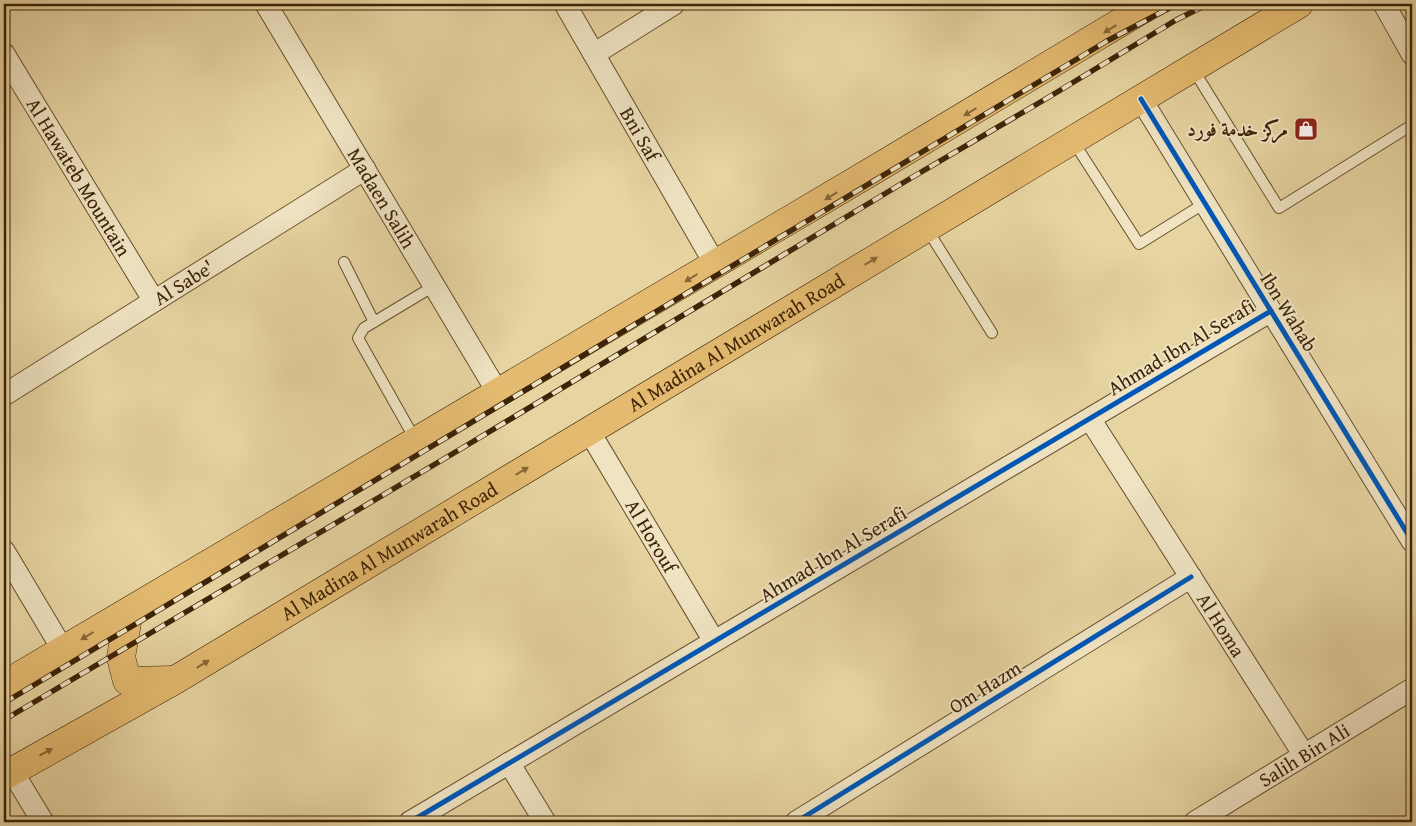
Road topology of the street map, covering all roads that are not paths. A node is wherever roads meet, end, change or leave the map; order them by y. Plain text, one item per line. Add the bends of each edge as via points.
1 (266, 4) edge
2 (565, 4) edge
3 (674, 4) edge
4 (1151, 4) edge
5 (1299, 4) edge
6 (1384, 4) edge
7 (4, 54) edge
8 (594, 54) junction
9 (1412, 54) edge
10 (1192, 68) junction
11 (1141, 99) junction
12 (1412, 125) edge
13 (1072, 140) junction
14 (365, 169) junction
15 (1205, 203) junction
16 (927, 228) junction
17 (344, 262) dead end
18 (715, 264) junction
19 (434, 286) junction
20 (154, 300) junction
21 (1271, 311) junction
22 (374, 322) junction
23 (992, 333) dead end
24 (498, 393) junction
25 (4, 395) edge
26 (1090, 419) junction
27 (589, 431) junction
28 (416, 441) junction
29 (1412, 541) edge
30 (4, 551) edge
31 (1191, 577) junction
32 (129, 611) junction
33 (714, 641) junction
34 (63, 650) junction
35 (175, 680) junction
36 (4, 685) edge
37 (1412, 689) edge
38 (1304, 755) junction
39 (509, 763) junction
40 (8, 774) edge
41 (43, 822) edge
42 (410, 822) edge
43 (545, 822) edge
44 (796, 822) edge
45 (1195, 822) edge

1 - 14 street, Madaen Salih
2 - 8 street, Bni Saf
3 - 8 street
4 -> 18 main road
5 - 10 main road, Al Madina Al Munwarah Road
6 - 9 street
7 - 20 street, Al Hawateb Mountain
8 - 18 street, Bni Saf
10 - 11 main road, Al Madina Al Munwarah Road
10 - 12 lane via 1280,208
11 - 13 main road, Al Madina Al Munwarah Road
11 - 15 street, Ibn Wahab
13 - 15 lane via 1139,244
13 - 16 main road, Al Madina Al Munwarah Road
14 - 19 street, Madaen Salih
14 - 20 street, Al Sabe'
15 - 21 street, Ibn Wahab
16 - 23 lane
27 -> 16 main road, Al Madina Al Munwarah Road
17 - 22 lane
18 -> 24 main road
19 - 22 lane
19 - 24 street, Madaen Salih
20 - 25 street, Al Sabe'
21 - 26 street, Ahmad Ibn Al Serafi
21 - 29 street, Ibn Wahab
22 - 28 lane via 364,328 358,338
24 - 28 main road
26 - 31 street, Al Homa
26 - 33 street, Ahmad Ibn Al Serafi
27 - 33 street, Al Horouf
35 -> 27 main road, Al Madina Al Munwarah Road
28 - 32 main road
30 - 34 street
31 - 38 street, Al Homa
31 - 44 street, Om Hazm
32 -> 34 main road
32 - 35 main road, Al Madina Al Munwarah Road via 121,657 127,681
33 - 39 street, Ahmad Ibn Al Serafi
34 - 36 main road
40 -> 35 main road, Al Madina Al Munwarah Road
37 - 38 street, Salih Bin Ali
38 - 45 street, Salih Bin Ali
39 - 42 street, Ahmad Ibn Al Serafi
39 - 43 street
40 - 41 street

